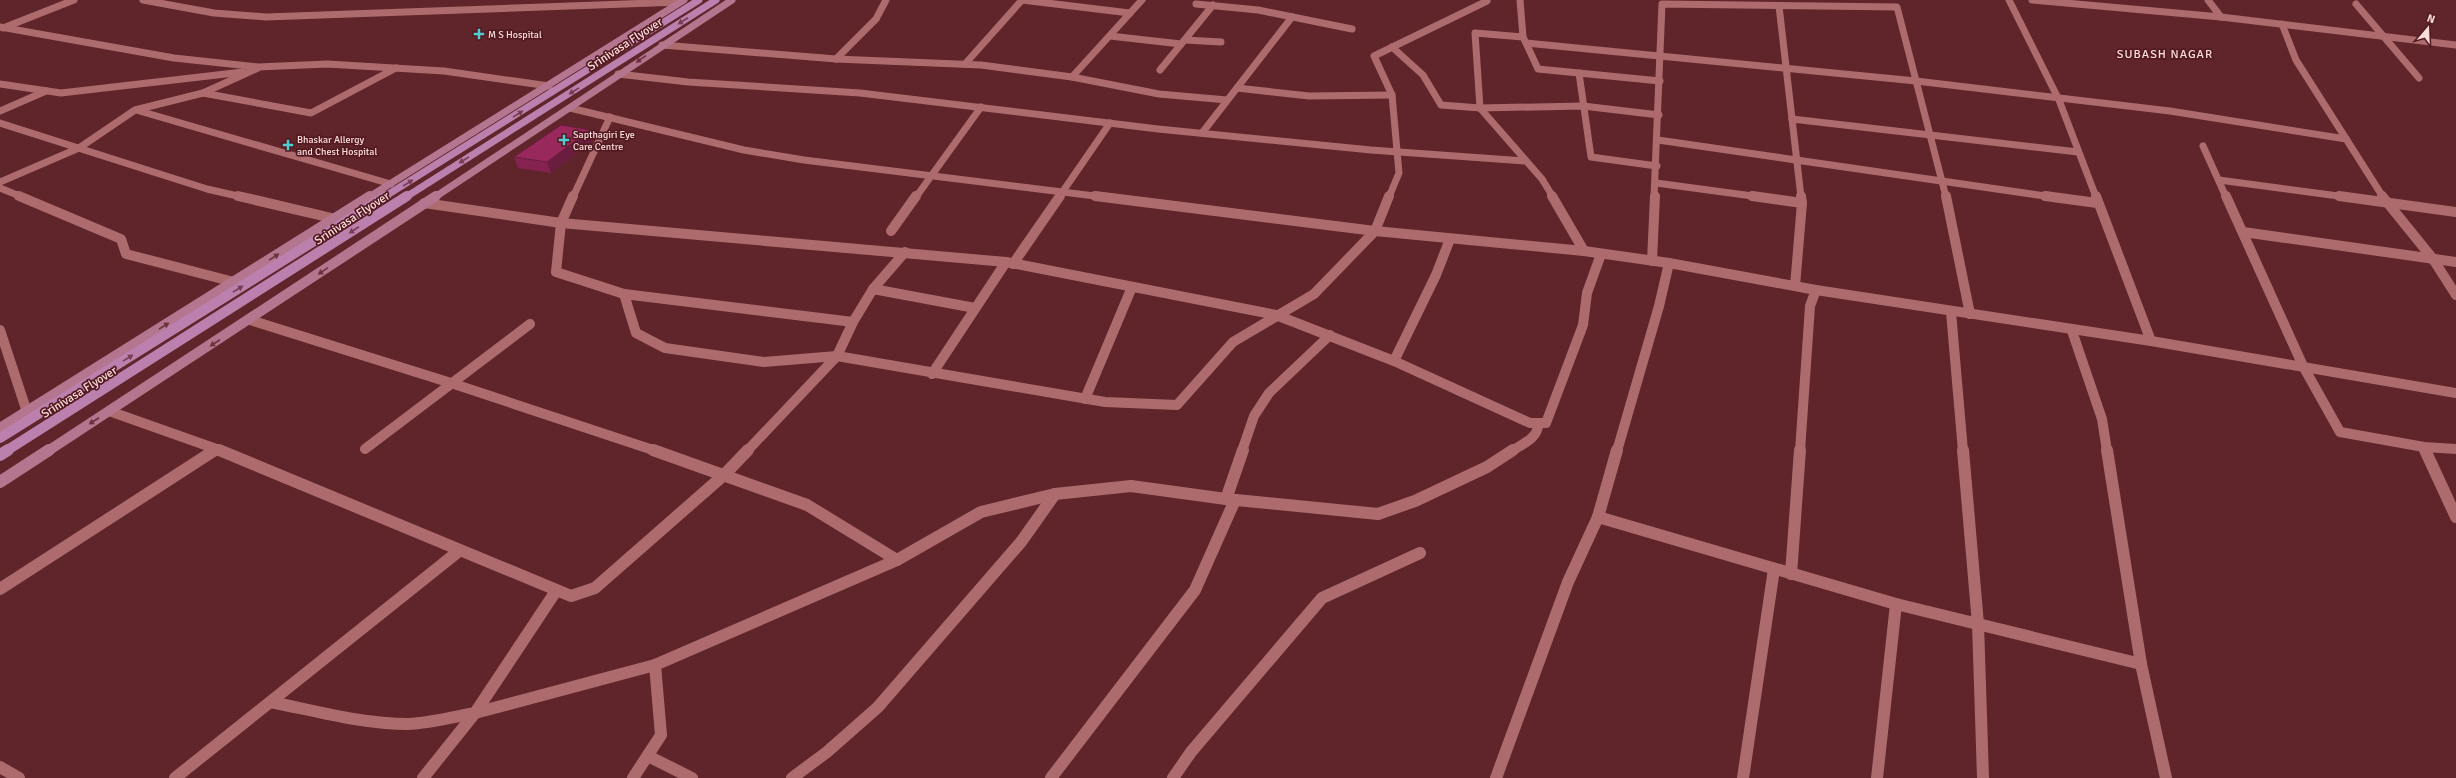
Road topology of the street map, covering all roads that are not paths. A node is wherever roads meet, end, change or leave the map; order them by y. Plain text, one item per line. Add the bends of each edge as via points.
1 (74, 0) edge
2 (143, 0) edge
3 (474, 0) edge
4 (699, 0) edge
5 (716, 0) edge
6 (732, 0) edge
7 (886, 0) edge
8 (1022, 0) edge
9 (1142, 0) edge
10 (1520, 0) edge
11 (2009, 0) edge
12 (2032, 0) edge
13 (2208, 0) edge
14 (682, 1) edge
15 (1487, 1) dead end
16 (1800, 3) edge
17 (1196, 4) dead end
18 (2356, 4) dead end
19 (1213, 5) junction
20 (1779, 6) junction
21 (466, 9) junction
22 (1130, 14) junction
23 (1292, 17) junction
24 (2221, 17) junction
25 (2282, 24) junction
26 (2, 28) edge
27 (1352, 29) dead end
28 (1110, 36) junction
29 (2384, 36) junction
30 (1525, 40) junction
31 (1183, 42) junction
32 (1221, 42) dead end
33 (662, 45) junction
34 (2456, 45) edge
35 (1392, 47) junction
36 (1660, 57) junction
37 (836, 59) junction
38 (965, 64) junction
39 (258, 67) junction
40 (396, 68) junction
41 (1160, 70) dead end
42 (1787, 70) junction
43 (251, 71) junction
44 (1579, 73) junction
45 (618, 74) junction
46 (1072, 77) junction
47 (2419, 78) dead end
48 (1660, 81) junction
49 (1916, 81) junction
50 (0, 84) edge
51 (549, 86) junction
52 (1237, 88) junction
53 (46, 91) junction
54 (203, 93) junction
55 (1392, 95) junction
56 (1227, 100) junction
57 (2059, 100) junction
58 (1583, 106) junction
59 (981, 107) junction
60 (570, 108) junction
61 (1480, 108) junction
62 (135, 110) junction
63 (0, 111) edge
64 (1659, 114) junction
65 (610, 117) junction
66 (1792, 119) junction
67 (0, 123) edge
68 (1110, 123) junction
69 (1202, 133) junction
70 (1930, 136) junction
71 (2346, 139) junction
72 (1658, 140) junction
73 (2203, 146) dead end
74 (79, 148) junction
75 (1397, 151) junction
76 (2078, 152) junction
77 (1525, 161) junction
78 (1797, 161) junction
79 (1656, 166) junction
80 (931, 175) junction
81 (2219, 180) junction
82 (0, 182) edge
83 (1656, 183) junction
84 (1943, 183) junction
85 (391, 184) junction
86 (0, 188) edge
87 (1062, 192) junction
88 (2386, 202) junction
89 (424, 203) junction
90 (2097, 203) junction
91 (1802, 204) junction
92 (2456, 212) edge
93 (336, 218) junction
94 (561, 223) junction
95 (892, 231) dead end
96 (1375, 231) junction
97 (2243, 232) junction
98 (1450, 239) junction
99 (1584, 251) junction
100 (905, 252) junction
101 (1601, 254) junction
102 (2433, 259) junction
103 (1652, 261) junction
104 (2456, 262) edge
105 (1009, 263) junction
106 (1669, 263) junction
107 (234, 282) junction
108 (1795, 286) junction
109 (1132, 287) junction
110 (873, 289) junction
111 (1816, 290) junction
112 (624, 294) junction
113 (2456, 295) edge
114 (975, 308) junction
115 (1951, 312) junction
116 (1276, 314) junction
117 (1970, 314) junction
118 (250, 320) junction
119 (853, 322) junction
120 (530, 324) dead end
121 (0, 330) edge
122 (2072, 331) junction
123 (1330, 336) junction
124 (2151, 341) junction
125 (837, 356) junction
126 (1394, 361) junction
127 (2303, 366) junction
128 (932, 374) junction
129 (451, 382) junction
130 (2456, 392) edge
131 (1085, 399) junction
132 (109, 411) junction
133 (27, 412) junction
134 (1538, 425) junction
135 (0, 428) edge
136 (0, 438) edge
137 (2424, 447) junction
138 (365, 448) dead end
139 (217, 449) junction
140 (2456, 450) edge
141 (0, 455) edge
142 (725, 474) junction
143 (0, 482) edge
144 (1055, 494) junction
145 (1230, 500) junction
146 (1598, 517) junction
147 (2456, 517) edge
148 (460, 551) junction
149 (1420, 553) dead end
150 (897, 560) junction
151 (1774, 569) junction
152 (1791, 574) junction
153 (0, 588) edge
154 (556, 591) junction
155 (1896, 604) junction
156 (1978, 624) junction
157 (2141, 664) junction
158 (655, 665) junction
159 (270, 702) junction
160 (475, 713) junction
161 (648, 756) junction
162 (0, 767) edge
163 (19, 778) edge
164 (175, 778) edge
165 (423, 778) edge
166 (633, 778) edge
167 (692, 778) edge
168 (792, 778) edge
169 (1051, 778) edge
170 (1173, 778) edge
171 (1496, 778) edge
172 (1743, 778) edge
173 (1877, 778) edge
174 (1983, 778) edge
175 (2166, 778) edge

1 - 26 street
2 - 21 street via 214,13 266,17
3 - 21 street
136 -> 4 main road, Srinivasa Flyover
5 -> 141 main road, Srinivasa Flyover
6 - 33 street
7 - 37 street via 876,18
8 - 22 street
8 - 38 street
9 - 22 street
10 - 30 street
11 - 57 street
12 - 24 street
13 - 24 street
14 - 21 street
14 - 51 street
15 - 35 street
16 - 20 street
16 - 49 street via 1897,7
17 - 19 street
18 - 29 street
19 - 23 street via 1260,8
19 - 31 street
20 - 36 street via 1662,4
20 - 42 street
22 - 28 street
23 - 27 street
23 - 52 street
24 - 25 street
25 - 29 street
25 - 71 street via 2296,60
26 - 39 street via 174,58
28 - 31 street
28 - 46 street
29 - 34 street
29 - 47 street
30 - 36 street
30 - 44 street via 1538,69
30 - 61 street via 1475,32
31 - 32 street
31 - 41 street
33 - 37 street
33 -> 45 street
35 - 55 street via 1374,56
35 - 61 street via 1423,75 1441,105
36 - 42 street
36 - 48 street
37 - 38 street
38 - 46 street
39 - 40 street via 327,64
39 - 43 street
40 - 51 street via 444,71
40 - 54 street via 311,113
42 - 49 street
42 - 66 street
43 - 53 street via 61,93
43 - 54 street
44 - 48 street
44 - 58 street
45 - 59 street via 688,82 860,93
45 - 60 street
46 - 56 street via 1159,94
48 - 64 street
49 - 57 street
49 - 70 street
50 - 53 street
51 - 85 street
52 - 55 street via 1309,96
52 - 56 street
53 - 63 street
54 - 62 street
55 - 75 street
56 - 69 street
57 - 71 street via 2170,111
57 - 76 street
58 - 61 street
58 - 64 street
58 - 79 street via 1591,157
59 - 68 street
59 - 80 street
60 - 65 street
60 - 89 street
61 - 77 street
62 - 74 street
62 - 85 street
64 - 72 street
65 - 80 street via 744,150
65 - 94 street
66 - 70 street
66 - 78 street
67 - 74 street
68 - 69 street
68 - 87 street
69 - 75 street
70 - 76 street
70 - 84 street
71 - 88 street
72 - 78 street
72 - 79 street
73 - 81 street
74 - 82 street
74 - 93 street via 207,189
75 - 77 street
75 - 96 street via 1399,173
76 - 90 street
77 - 99 street via 1542,180
78 - 84 street
78 - 91 street
79 - 83 street
80 - 87 street
80 - 95 street
81 - 88 street
81 - 97 street
83 - 91 street
83 - 103 street
84 - 90 street
84 - 117 street
85 - 93 street
86 - 107 street via 121,239 126,254
87 - 96 street
87 - 105 street
88 - 92 street
88 - 102 street
89 - 94 street
89 -> 118 street
90 - 124 street
91 - 108 street
107 -> 93 street
94 - 100 street
94 - 112 street via 556,272
96 - 98 street
96 - 116 street via 1314,294
97 - 102 street
97 - 127 street
98 - 99 street
98 - 126 street via 1436,275
99 - 101 street
100 - 105 street
100 - 110 street
101 - 103 street
101 - 134 street via 1587,293 1584,325 1546,423
102 - 104 street
102 - 113 street
103 - 106 street
105 - 109 street
105 - 114 street
106 - 108 street
106 - 146 street via 1660,306
133 -> 107 street
108 - 111 street
109 - 116 street
109 - 131 street
110 - 114 street
110 - 119 street
111 - 115 street
111 - 152 street via 1810,306
112 - 119 street
112 - 125 street via 636,333 664,348 764,362
114 - 128 street
115 - 117 street
115 - 156 street
116 - 123 street
116 - 131 street via 1233,342 1177,404
117 - 122 street
118 - 129 street
118 -> 132 street
119 - 125 street
120 - 129 street
121 - 133 street
122 - 124 street
122 - 157 street via 2102,419
123 - 126 street
123 - 145 street via 1269,393 1254,416
124 - 127 street
125 - 128 street
125 - 142 street
126 - 134 street
127 - 130 street
127 - 137 street via 2340,432
128 - 131 street
129 - 138 street
129 - 142 street
132 - 139 street
132 -> 143 street
133 - 135 street
134 - 145 street via 1538,431 1533,437 1486,467 1415,501 1378,514
137 - 140 street
137 - 147 street
139 - 148 street
139 - 153 street
142 - 150 street via 807,505
142 - 154 street via 596,588 571,596
144 - 145 street via 1131,486
144 - 150 street via 982,512
144 - 168 street via 1021,542 878,707 827,752
145 - 169 street via 1195,590
146 - 151 street
146 - 171 street via 1568,582
148 - 154 street
148 - 159 street
149 - 170 street via 1322,598 1191,752
150 - 158 street
151 - 152 street
151 - 172 street
152 - 155 street
154 - 160 street
155 - 156 street
155 - 173 street
156 - 157 street
156 - 174 street
157 - 175 street
158 - 160 street
158 - 161 street via 661,735
159 - 160 street via 347,718 387,722 428,722
159 - 164 street
160 - 165 street
161 - 166 street
161 - 167 street
162 - 163 street

